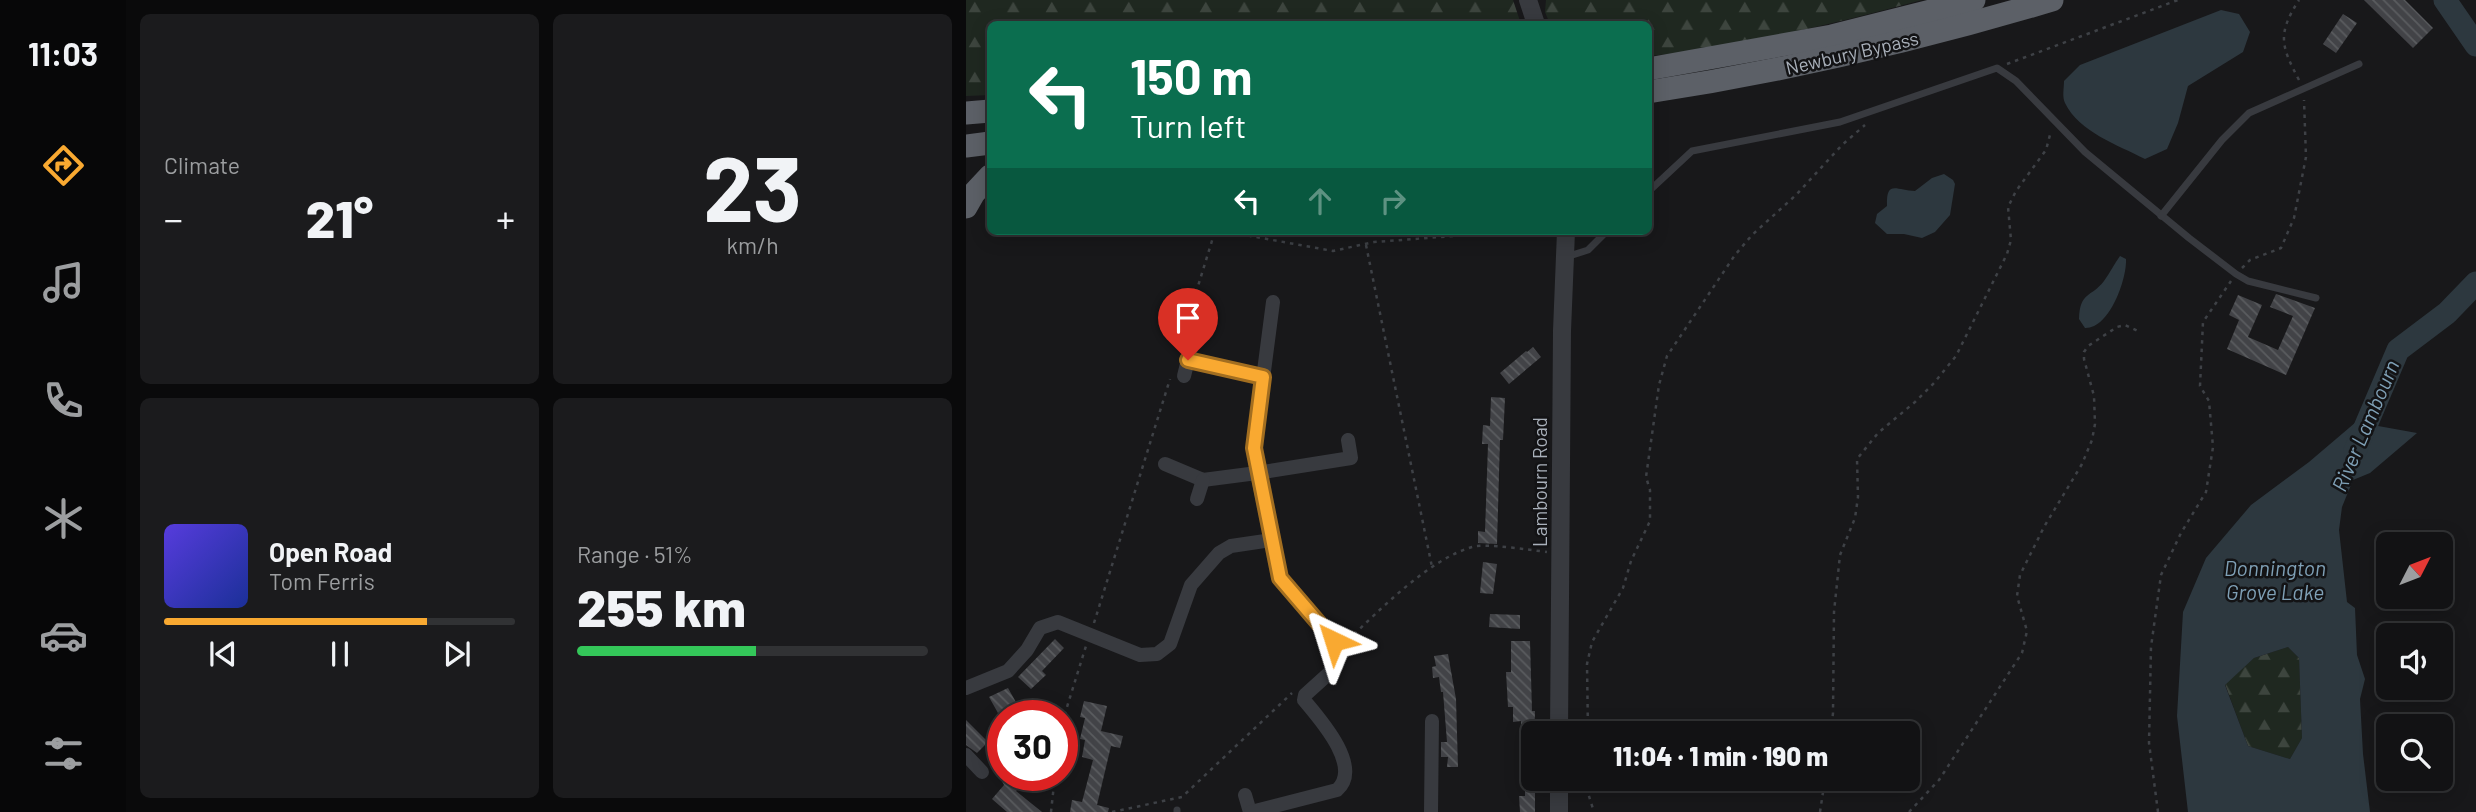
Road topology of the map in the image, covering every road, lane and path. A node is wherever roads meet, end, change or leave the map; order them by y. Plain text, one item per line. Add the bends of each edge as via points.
1 (1528, 0) edge
2 (1974, 0) edge
3 (2052, 0) edge
4 (2178, 0) edge
5 (2299, 0) edge
6 (1535, 21) edge
7 (2359, 64) dead end
8 (1652, 68) edge
9 (1997, 68) junction
10 (2304, 90) junction
11 (1652, 91) edge
12 (987, 111) edge
13 (966, 113) edge
14 (1868, 122) dead end
15 (2051, 130) dead end
16 (987, 143) edge
17 (966, 146) edge
18 (987, 179) edge
19 (1652, 188) edge
20 (966, 206) edge
21 (2161, 216) junction
22 (1214, 235) edge
23 (1245, 235) edge
24 (1468, 235) edge
25 (1566, 235) edge
26 (1603, 235) edge
27 (1366, 245) junction
28 (1566, 257) junction
29 (2236, 274) junction
30 (2316, 298) dead end
31 (1273, 302) dead end
32 (2138, 331) dead end
33 (1188, 336) joint
34 (1188, 360) junction
35 (1178, 375) joint
36 (1263, 377) junction
37 (1348, 440) dead end
38 (1165, 464) dead end
39 (1257, 473) junction
40 (1203, 480) junction
41 (1197, 499) dead end
42 (1272, 540) junction
43 (1432, 567) dead end
44 (1090, 636) junction
45 (966, 688) edge
46 (1069, 700) edge
47 (1432, 721) dead end
48 (1559, 721) edge
49 (1588, 721) edge
50 (1832, 721) edge
51 (966, 755) edge
52 (982, 772) dead end
53 (1053, 791) edge
54 (1559, 791) edge
55 (1588, 791) edge
56 (1823, 791) edge
57 (1245, 795) dead end
58 (1051, 812) edge
59 (1251, 812) edge
60 (1432, 812) edge
61 (1559, 812) edge
62 (1594, 812) edge
63 (1820, 812) edge
64 (1909, 812) edge
65 (2158, 812) edge

1 - 6 street
2 - 8 highway, Newbury Bypass via 1819,39
3 - 11 highway, Newbury Bypass via 1886,46
4 - 9 path
5 - 10 path via 2285,22 2285,54
7 - 10 lane
9 - 19 lane via 1840,122 1692,151
9 - 21 lane
10 - 21 lane via 2249,113
10 - 29 path via 2306,157 2294,218 2281,248 2250,260
12 - 13 highway
14 - 49 path via 1752,235 1667,356 1646,477 1650,521 1623,588 1591,642
15 - 50 path via 2046,150 2008,207 2011,240 2007,254 1955,356 1857,459 1855,518 1840,555 1834,612
16 - 17 highway
18 - 20 highway
21 - 29 lane
22 - 33 path
23 - 27 path via 1333,251
24 - 27 path
25 - 28 street, Lambourn Road
26 - 28 lane via 1588,250
27 - 43 path
28 - 48 street, Lambourn Road
29 - 30 lane
29 - 65 path via 2203,322 2200,386 2209,401 2213,447 2206,492 2161,575 2151,647 2150,743
31 - 36 street
32 - 64 path via 2117,327 2084,352 2095,424 2082,464 2020,575 2017,596 2027,631 2022,653 1939,780
33 - 34 street
34 - 35 street
34 - 36 street
35 - 44 path
36 - 39 street via 1254,448
37 - 39 street via 1352,464
38 - 40 street
39 - 40 street
39 - 42 street
40 - 41 street
42 - 44 street via 1231,545 1219,554 1191,585 1170,644 1157,654 1140,655
42 - 59 street via 1280,578 1338,649 1336,667 1304,700 1330,730 1345,773 1337,790
44 - 45 street via 1058,622 1040,628 1008,671
44 - 46 path
47 - 60 street
51 - 52 street
53 - 58 path
54 - 61 street
55 - 62 path
56 - 63 path
57 - 59 street

